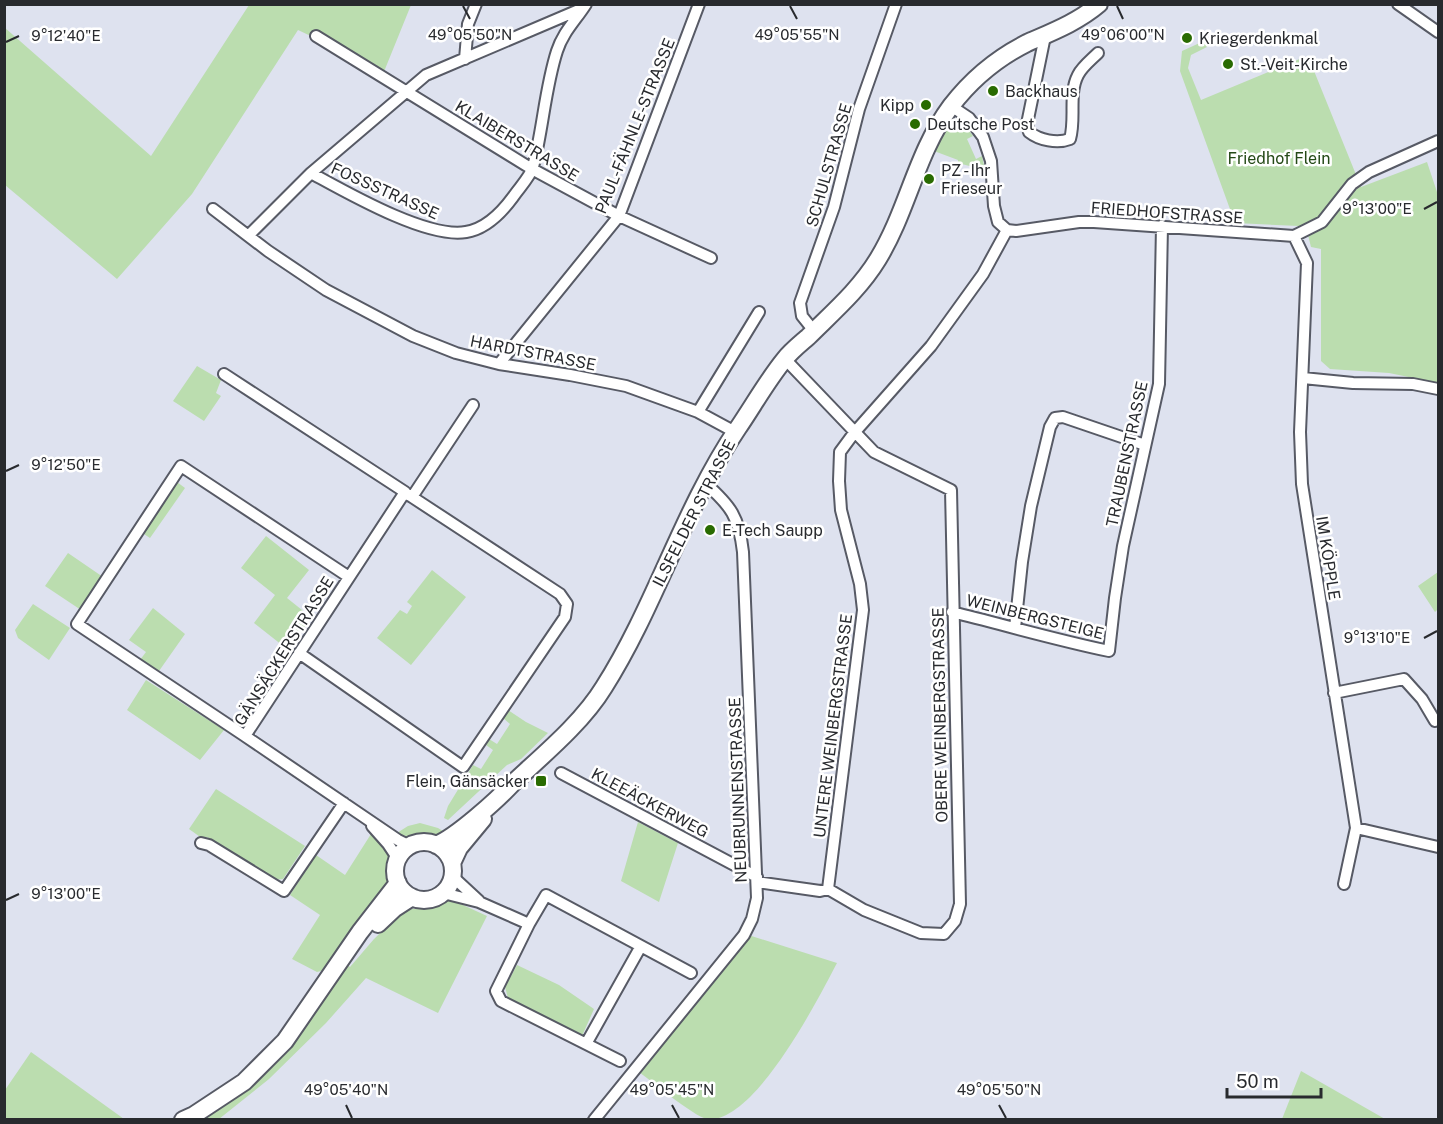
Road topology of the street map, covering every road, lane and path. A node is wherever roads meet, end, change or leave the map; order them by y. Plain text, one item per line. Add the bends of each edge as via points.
1 (476, 4) edge
2 (699, 4) edge
3 (896, 4) edge
4 (1099, 4) edge
5 (1398, 4) edge
6 (587, 5) edge
7 (1438, 32) edge
8 (316, 36) dead end
9 (1045, 36) junction
10 (1098, 53) dead end
11 (465, 59) junction
12 (406, 92) junction
13 (951, 106) junction
14 (1438, 141) edge
15 (532, 169) junction
16 (311, 173) junction
17 (213, 209) dead end
18 (619, 216) junction
19 (1162, 226) junction
20 (1007, 230) junction
21 (249, 235) junction
22 (1294, 236) junction
23 (711, 258) dead end
24 (759, 312) dead end
25 (814, 331) junction
26 (784, 359) junction
27 (499, 364) junction
28 (224, 374) dead end
29 (1303, 378) junction
30 (1438, 389) edge
31 (473, 405) dead end
32 (698, 412) junction
33 (735, 432) junction
34 (854, 433) junction
35 (1145, 445) junction
36 (705, 483) junction
37 (408, 494) junction
38 (349, 577) junction
39 (952, 612) junction
40 (1015, 628) junction
41 (1109, 651) joint
42 (299, 653) junction
43 (1334, 693) junction
44 (1435, 721) dead end
45 (245, 736) junction
46 (561, 773) dead end
47 (502, 794) junction
48 (344, 803) junction
49 (364, 817) junction
50 (1356, 828) junction
51 (201, 843) dead end
52 (436, 845) junction
53 (410, 846) junction
54 (1438, 847) edge
55 (398, 859) junction
56 (452, 869) junction
57 (757, 879) junction
58 (398, 883) junction
59 (1344, 884) dead end
60 (828, 889) junction
61 (442, 893) junction
62 (412, 897) junction
63 (479, 902) junction
64 (529, 924) junction
65 (944, 934) joint
66 (641, 946) junction
67 (691, 973) dead end
68 (331, 976) junction
69 (586, 1044) junction
70 (620, 1061) dead end
71 (183, 1119) edge
72 (594, 1119) edge

1 - 11 street via 468,24
2 - 18 street, PAUL-FÄHNLE-STRASSE
3 - 25 street, SCHULSTRASSE via 860,109 834,207 800,303 802,316
4 - 9 main road, ILSFELDER STRASSE
5 - 7 street
6 - 11 street
6 - 15 street, FOSSSTRASSE via 570,24 558,50
8 - 12 street, KLAIBERSTRASSE
9 - 10 street via 1028,124 1029,132 1037,138 1070,139 1077,76
9 - 13 main road, ILSFELDER STRASSE via 994,63
11 - 12 street via 426,75
12 - 15 street, KLAIBERSTRASSE
12 - 16 street
13 - 20 street via 969,118 983,137 991,161 998,222
13 - 25 main road, ILSFELDER STRASSE via 926,147 902,213 877,261 854,293
14 - 22 street via 1369,172 1352,184 1322,222
15 - 16 street, FOSSSTRASSE via 504,209 486,223 468,232 446,233 414,223
15 - 18 street, KLAIBERSTRASSE
16 - 21 street
17 - 21 street, HARDTSTRASSE
18 - 23 street, KLAIBERSTRASSE
18 - 27 street, PAUL-FÄHNLE-STRASSE
19 - 20 street, FRIEDHOFSTRASSE via 1079,222
19 - 22 street, FRIEDHOFSTRASSE
19 - 35 street, TRAUBENSTRASSE via 1159,384
20 - 34 street, UNTERE WEINBERGSTRASSE via 983,274 931,346
21 - 27 street, HARDTSTRASSE via 326,290 413,336
22 - 29 street, IM KÖPPLE via 1307,262
24 - 32 street
25 - 26 main road, ILSFELDER STRASSE
26 - 33 main road, ILSFELDER STRASSE
26 - 34 street
27 - 32 street, HARDTSTRASSE via 626,386
28 - 37 street
29 - 30 street
29 - 43 street, IM KÖPPLE via 1302,484
31 - 37 street, GÄNSÄCKERSTRASSE
32 - 33 street, HARDTSTRASSE
33 - 36 main road, ILSFELDER STRASSE
34 - 39 street, OBERE WEINBERGSTRASSE via 874,452 951,490
34 - 60 street, UNTERE WEINBERGSTRASSE via 840,452 839,481 841,510 863,610
35 - 40 street via 1063,417 1055,418 1031,506
35 - 41 street, TRAUBENSTRASSE via 1123,546
36 - 47 main road, ILSFELDER STRASSE via 604,688 571,727
36 - 57 street, NEUBRUNNENSTRASSE via 726,501 735,518 743,552
37 - 38 street, GÄNSÄCKERSTRASSE
37 - 42 street via 560,594 567,604 565,617 463,767
38 - 42 street, GÄNSÄCKERSTRASSE
38 - 45 street via 181,466 103,584 77,624
39 - 40 street, WEINBERGSTEIGE
39 - 65 street, OBERE WEINBERGSTRASSE via 960,904 955,921
40 - 41 street, WEINBERGSTEIGE
42 - 45 street, GÄNSÄCKERSTRASSE
43 - 44 street via 1404,679
43 - 50 street, IM KÖPPLE
45 - 48 street, GÄNSÄCKERSTRASSE
46 - 57 street, KLEEÄCKERWEG
47 - 52 main road, ILSFELDER STRASSE via 450,838
47 - 56 main road, ILSFELDER STRASSE via 459,848
48 - 49 street, GÄNSÄCKERSTRASSE
48 - 51 street via 284,891
49 - 53 street, GÄNSÄCKERSTRASSE
49 - 55 street, GÄNSÄCKERSTRASSE
50 - 54 street
50 - 59 street, IM KÖPPLE
52 - 53 main road
52 - 56 main road via 445,852
53 - 55 main road
55 - 58 main road
56 - 61 main road, ILSFELDER STRASSE via 449,886
56 - 63 street
57 - 60 street, KLEEÄCKERWEG via 820,891
57 - 72 street, NEUBRUNNENSTRASSE via 757,898 744,935
58 - 62 main road
58 - 68 main road
60 - 65 street, KLEEÄCKERWEG via 864,910 921,933
61 - 62 main road via 429,899
61 - 63 street
62 - 68 main road via 376,926
63 - 64 street
64 - 66 street via 546,895
64 - 69 street via 496,991 501,1001
66 - 67 street
66 - 69 street
68 - 71 main road via 285,1041 244,1082
69 - 70 street

